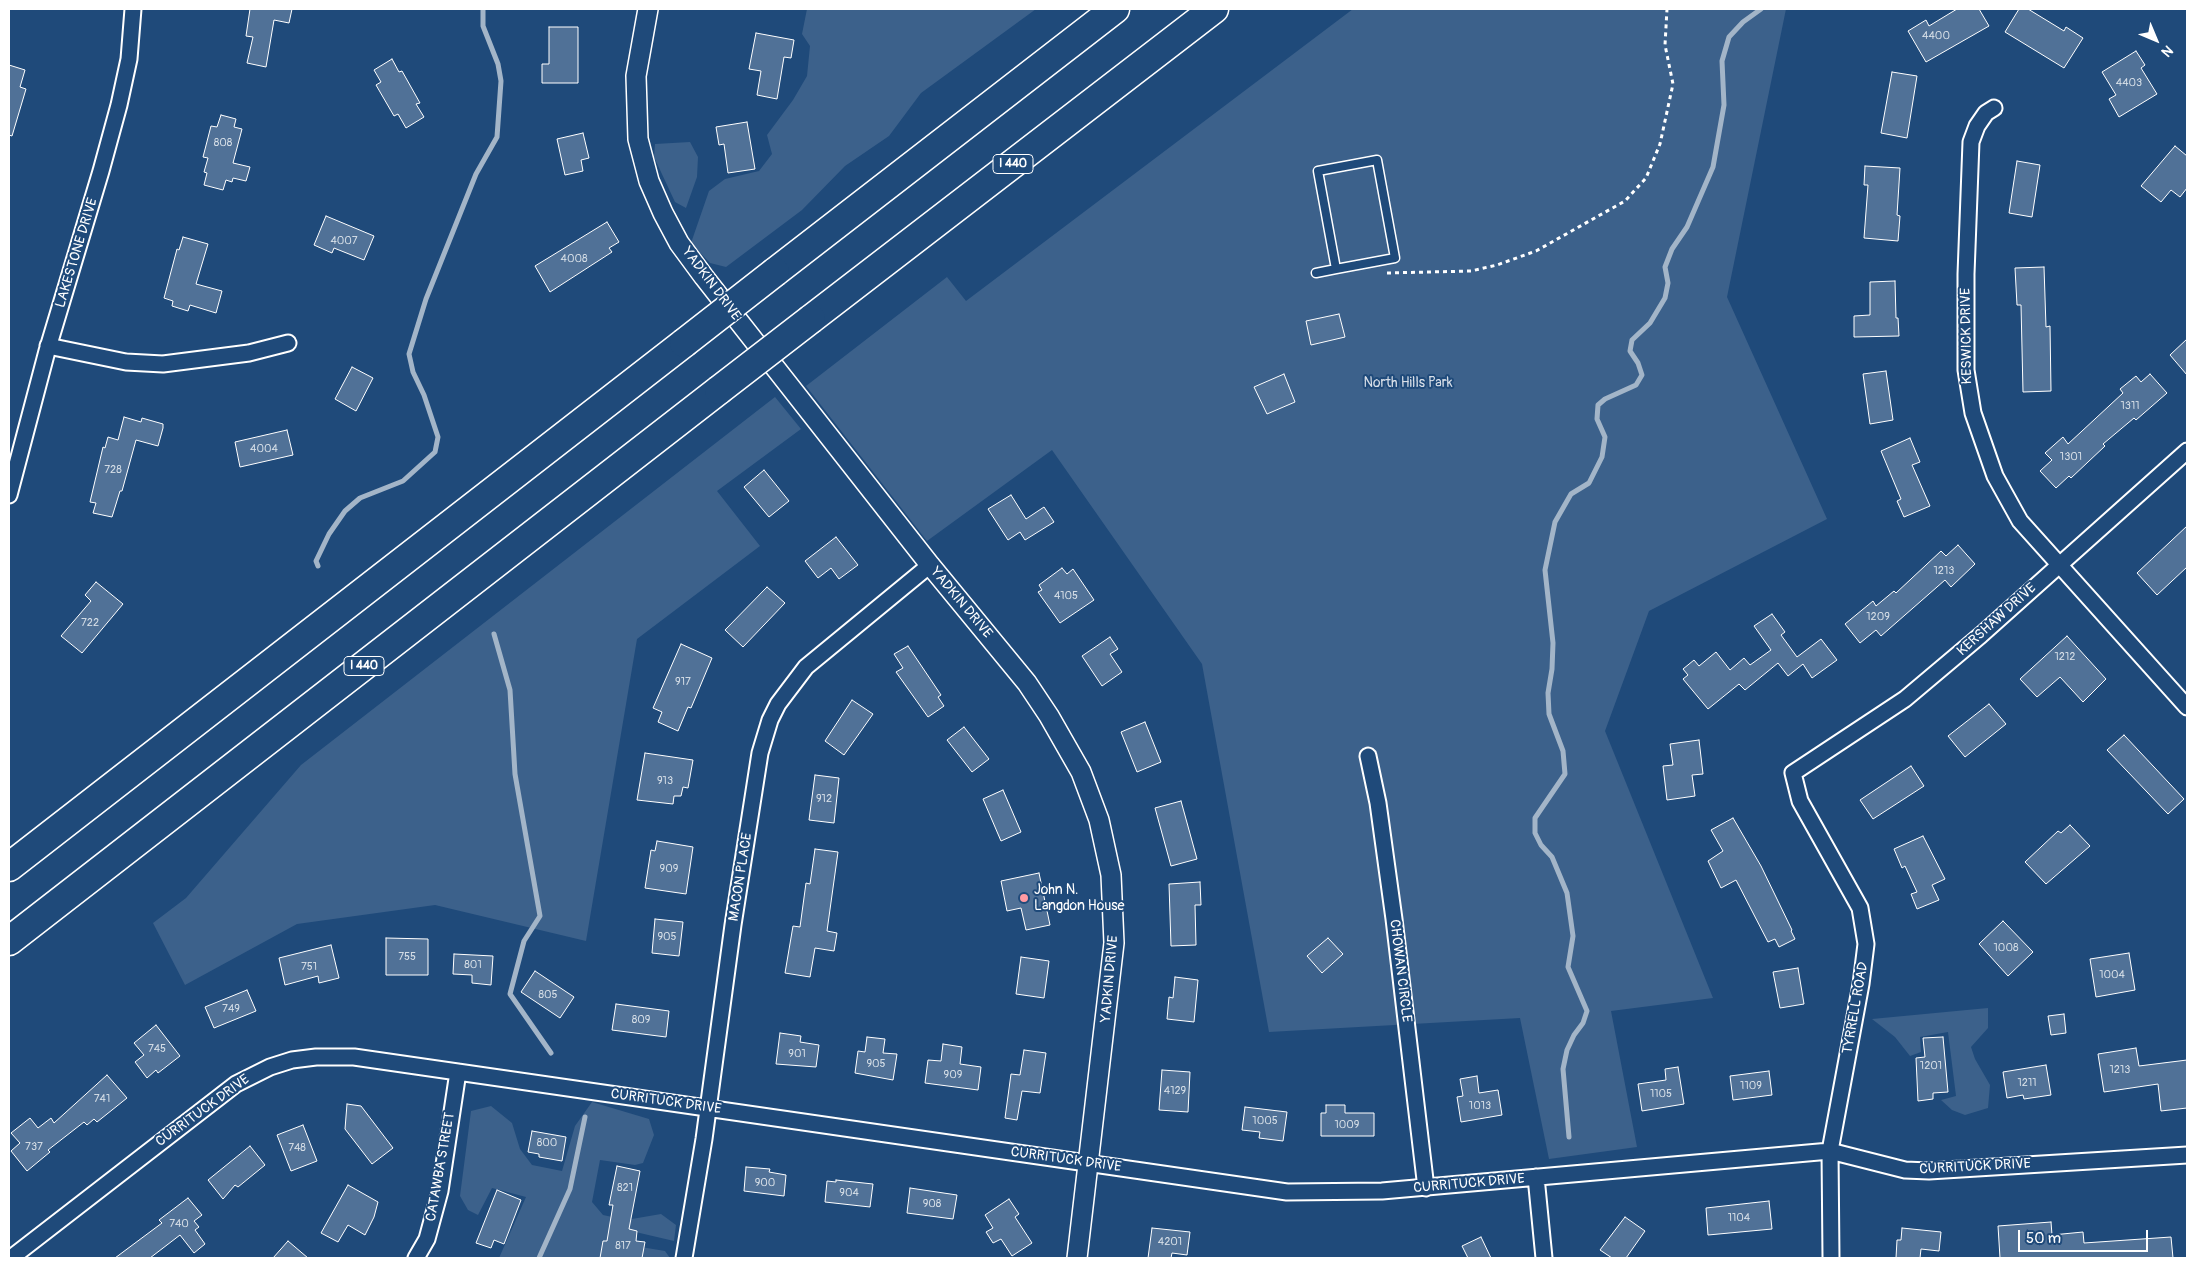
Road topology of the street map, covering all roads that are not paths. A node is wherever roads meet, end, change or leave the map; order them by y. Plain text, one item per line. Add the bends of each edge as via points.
1 (133, 9) edge
2 (648, 9) edge
3 (1115, 9) edge
4 (1214, 9) edge
5 (1994, 108) dead end
6 (1336, 269) junction
7 (1316, 273) dead end
8 (288, 343) dead end
9 (48, 346) junction
10 (2187, 451) edge
11 (9, 495) edge
12 (2059, 564) junction
13 (930, 565) junction
14 (2187, 707) edge
15 (1368, 756) dead end
16 (1793, 773) joint
17 (9, 867) edge
18 (9, 941) edge
19 (458, 1072) junction
20 (708, 1108) junction
21 (1830, 1150) junction
22 (2187, 1155) edge
23 (1089, 1163) junction
24 (1536, 1177) junction
25 (1426, 1188) junction
26 (11, 1258) edge
27 (416, 1258) edge
28 (684, 1258) edge
29 (1077, 1258) edge
30 (1544, 1258) edge
31 (1831, 1258) edge

1 - 9 street, LAKESTONE DRIVE via 119,105
2 - 13 street, YADKIN DRIVE via 636,76 638,139 662,214 704,277
3 - 17 highway, bridge
4 - 18 highway, I 440, bridge
5 - 12 street, KESWICK DRIVE via 1977,126 1971,142 1966,274 1968,392 1987,456 2005,498 2020,521
6 - 6 lane via 1395,258 1377,160 1318,171
6 - 7 lane
8 - 9 street via 249,353 163,364 126,362
9 - 11 street, LAKESTONE DRIVE
10 - 12 street, KERSHAW DRIVE
12 - 14 street, KESWICK DRIVE
12 - 16 street, KERSHAW DRIVE via 1904,699
13 - 20 street, MACON PLACE via 806,666 770,720 760,752
13 - 23 street, YADKIN DRIVE via 1023,677 1049,716 1081,772 1099,820 1112,883 1114,943
15 - 25 street, CHOWAN CIRCLE via 1394,919
16 - 21 street, TYRRELL ROAD via 1800,800 1860,908 1866,944
19 - 20 street, CURRITUCK DRIVE
19 - 26 street, CURRITUCK DRIVE via 338,1056 316,1056 270,1067 216,1098
19 - 27 street, CATAWBA STREET via 440,1191 427,1239
20 - 23 street, CURRITUCK DRIVE
20 - 28 street, MACON PLACE
21 - 22 street, CURRITUCK DRIVE via 1905,1170 1929,1171
21 - 24 street, CURRITUCK DRIVE
21 - 31 street, TYRRELL ROAD
23 - 25 street, CURRITUCK DRIVE via 1286,1192
23 - 29 street, YADKIN DRIVE
24 - 25 street, CURRITUCK DRIVE
24 - 30 street

